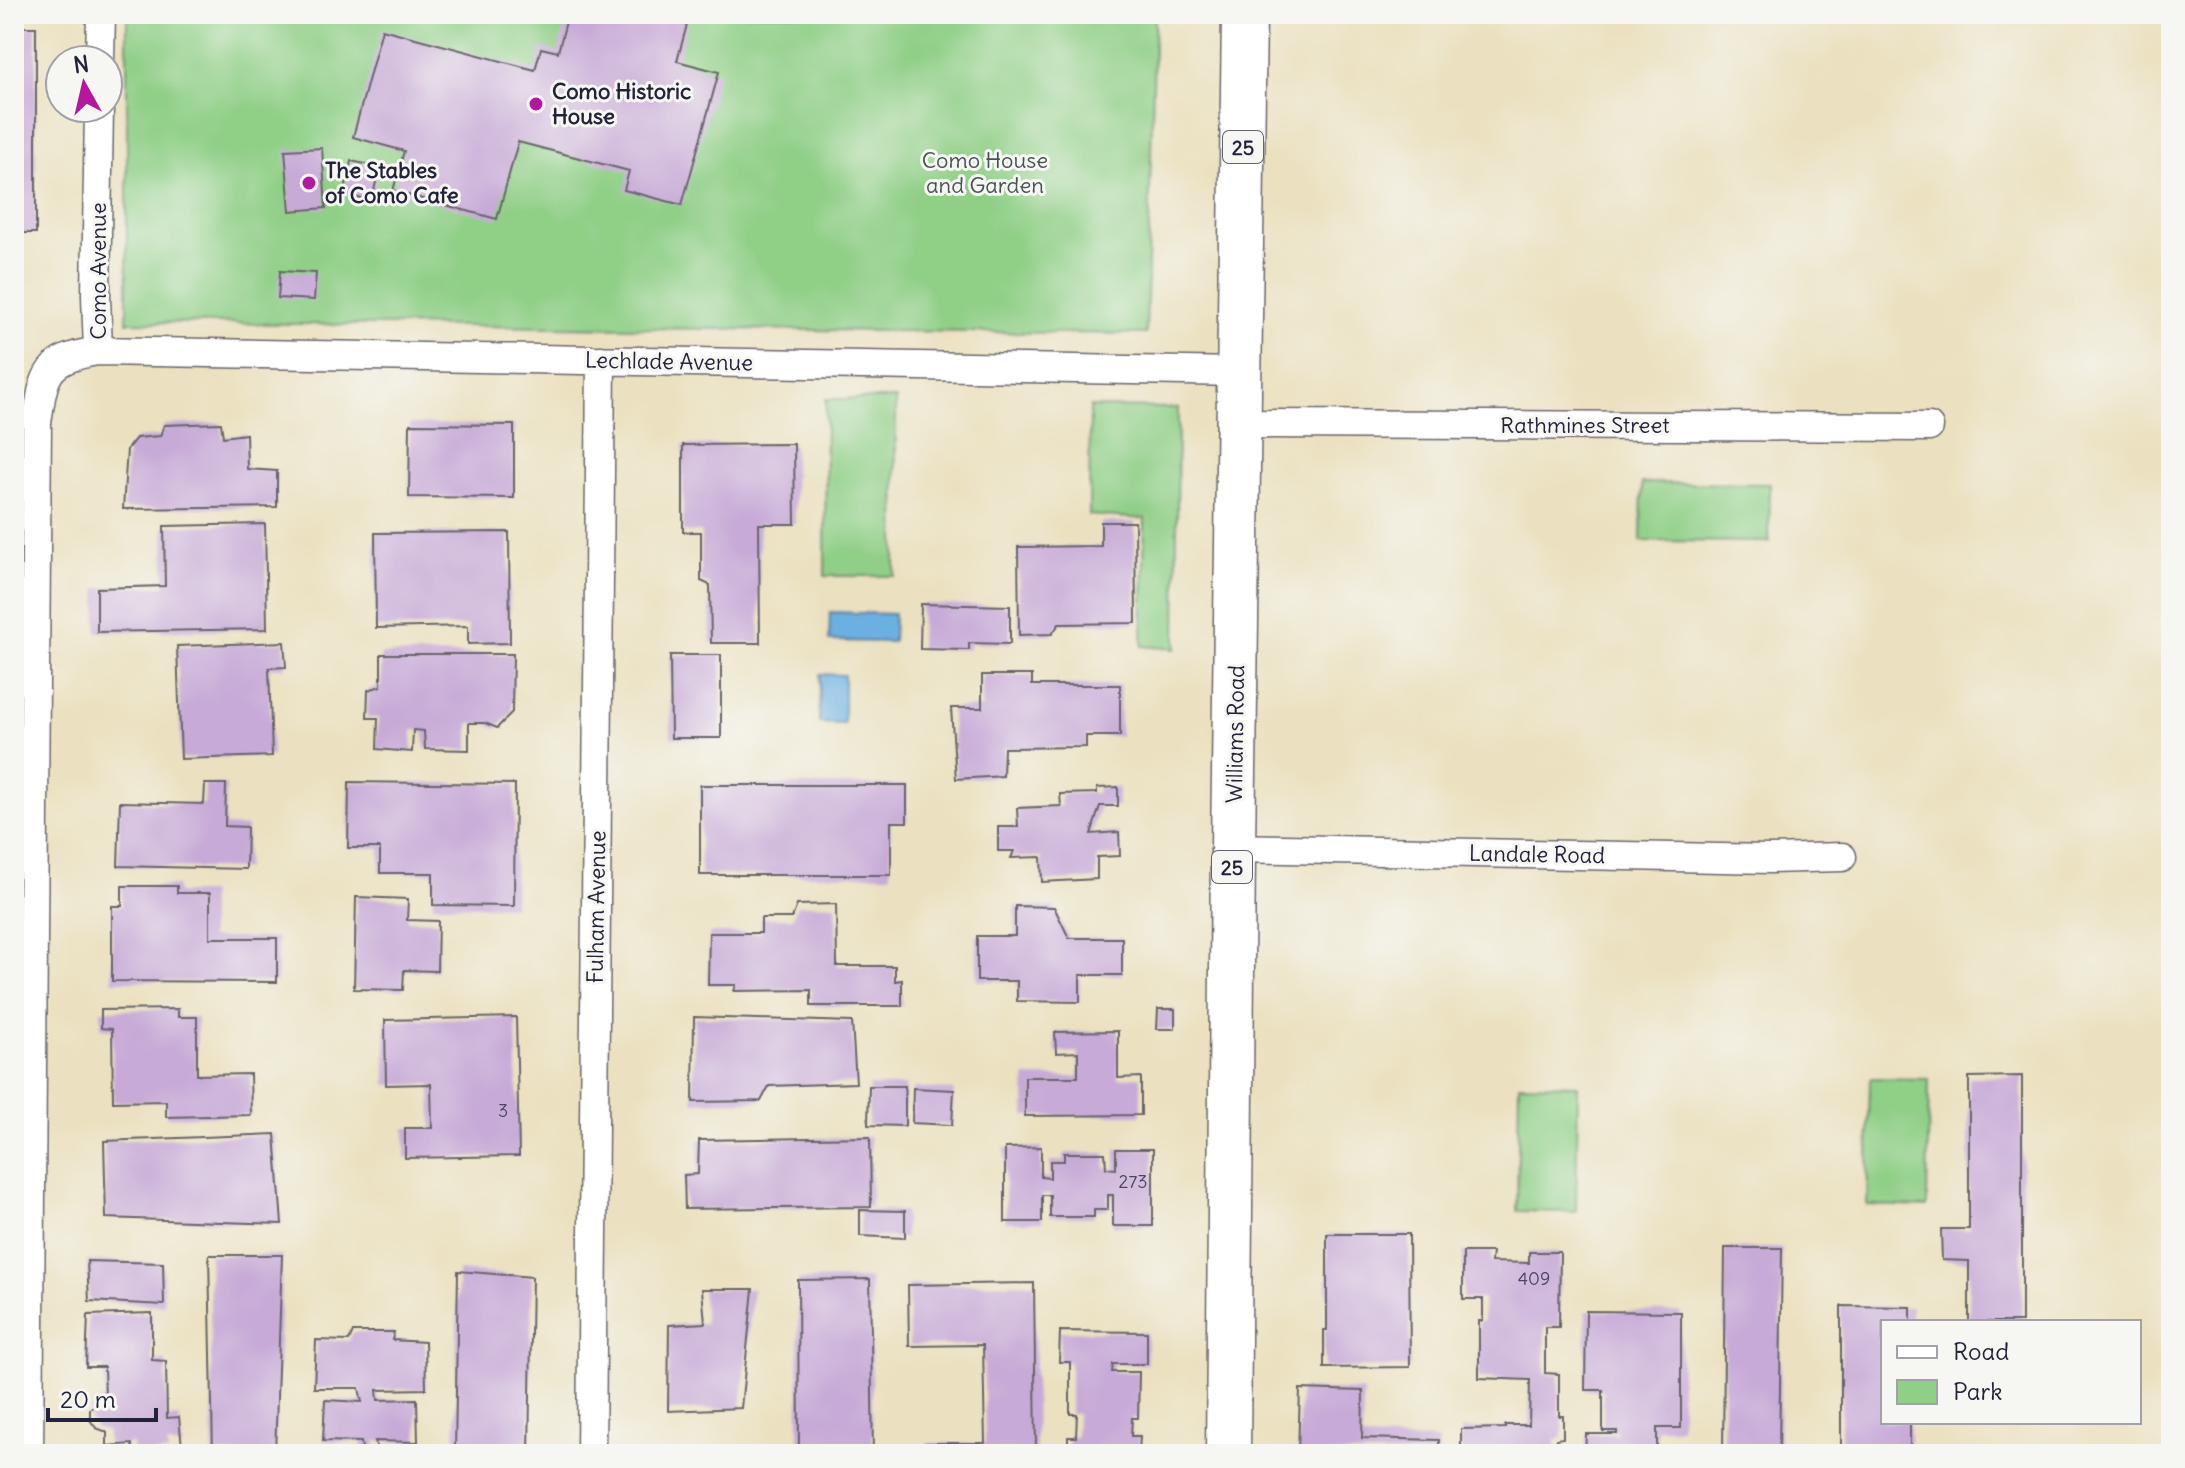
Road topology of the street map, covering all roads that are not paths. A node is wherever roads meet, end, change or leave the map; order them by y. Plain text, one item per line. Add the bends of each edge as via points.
1 (101, 14) edge
2 (1244, 14) edge
3 (100, 44) edge
4 (99, 124) edge
5 (98, 351) junction
6 (601, 360) junction
7 (1240, 372) junction
8 (1240, 424) junction
9 (1929, 427) dead end
10 (1233, 848) junction
11 (1842, 857) dead end
12 (29, 1454) edge
13 (591, 1454) edge
14 (1228, 1454) edge

1 - 3 street
2 - 7 main road, Williams Road / 25
4 - 5 street, Como Avenue
5 - 6 street, Lechlade Avenue
5 - 12 street, Como Avenue via 73,355 52,368 42,385 37,423
6 - 7 street, Lechlade Avenue
6 - 13 street, Fulham Avenue
7 - 8 main road, Williams Road / 25
8 - 9 street, Rathmines Street
8 - 10 main road, Williams Road / 25
10 - 11 street, Landale Road
10 - 14 main road, Williams Road / 25

